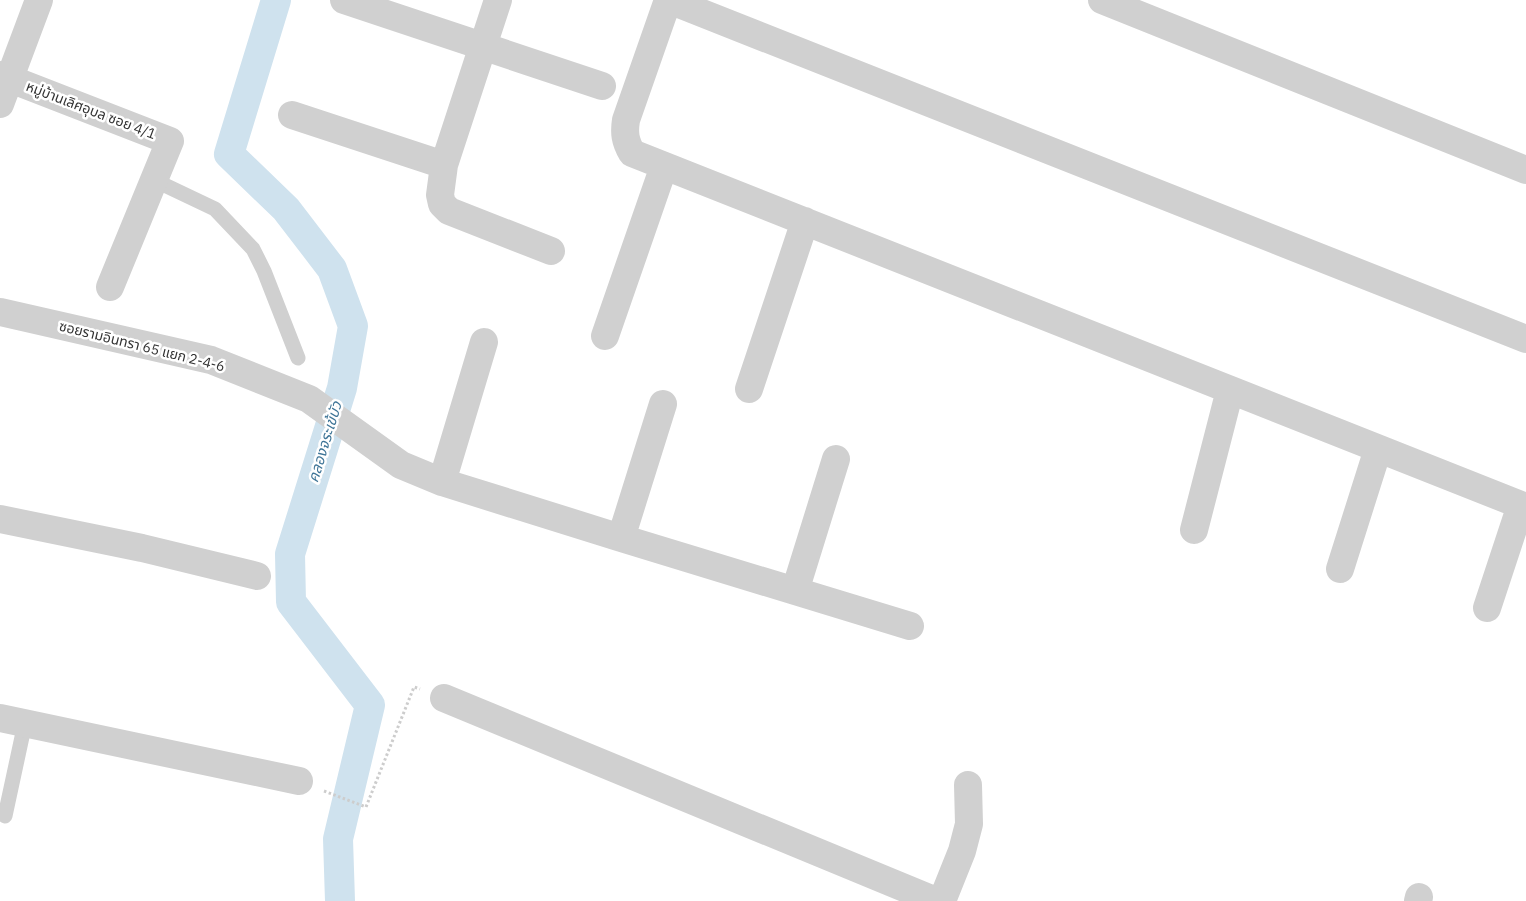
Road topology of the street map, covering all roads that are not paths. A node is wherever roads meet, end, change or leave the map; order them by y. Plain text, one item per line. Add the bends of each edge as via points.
1 (39, 0) edge
2 (344, 0) edge
3 (498, 0) edge
4 (668, 0) edge
5 (1102, 0) edge
6 (482, 45) junction
7 (3, 86) edge
8 (602, 86) dead end
9 (292, 114) dead end
10 (444, 165) junction
11 (664, 166) junction
12 (1526, 170) edge
13 (154, 180) junction
14 (805, 221) junction
15 (551, 251) dead end
16 (110, 287) dead end
17 (0, 312) edge
18 (605, 336) dead end
19 (1526, 339) edge
20 (484, 342) dead end
21 (298, 358) dead end
22 (749, 389) dead end
23 (1230, 390) junction
24 (663, 404) dead end
25 (1378, 449) junction
26 (836, 459) dead end
27 (442, 482) junction
28 (1523, 506) edge
29 (0, 520) edge
30 (1194, 530) dead end
31 (620, 538) junction
32 (1340, 569) dead end
33 (257, 576) dead end
34 (795, 591) junction
35 (1487, 608) dead end
36 (910, 626) dead end
37 (444, 698) road end
38 (12, 721) edge
39 (299, 781) road end
40 (968, 785) dead end
41 (5, 816) dead end
42 (936, 901) edge
43 (942, 901) edge

1 - 7 street
2 - 6 street
3 - 6 street
4 - 11 street via 624,130 632,153
4 - 19 street
5 - 12 street
6 - 8 street
6 - 10 street
7 - 13 street, หมู่บ้านเลิศอุบล ซอย 4/1 via 170,140
9 - 10 street
10 - 15 street via 440,195 442,204 449,211
11 - 14 street
11 - 18 street
13 - 16 street
13 - 21 lane via 215,209 253,249
14 - 22 street
14 - 23 street
17 - 27 street, ซอยรามอินทรา 65 แยก 2-4-6 via 211,360 310,399 401,465
20 - 27 street
23 - 25 street
23 - 30 street
24 - 31 street
25 - 28 street
25 - 32 street
26 - 34 street
27 - 31 street, ซอยรามอินทรา 65 แยก 2-4-6
28 - 35 street
29 - 33 street via 142,548
31 - 34 street, ซอยรามอินทรา 65 แยก 2-4-6
34 - 36 street, ซอยรามอินทรา 65 แยก 2-4-6
37 - 42 street
38 - 39 street
38 - 41 lane
40 - 43 street via 969,824

